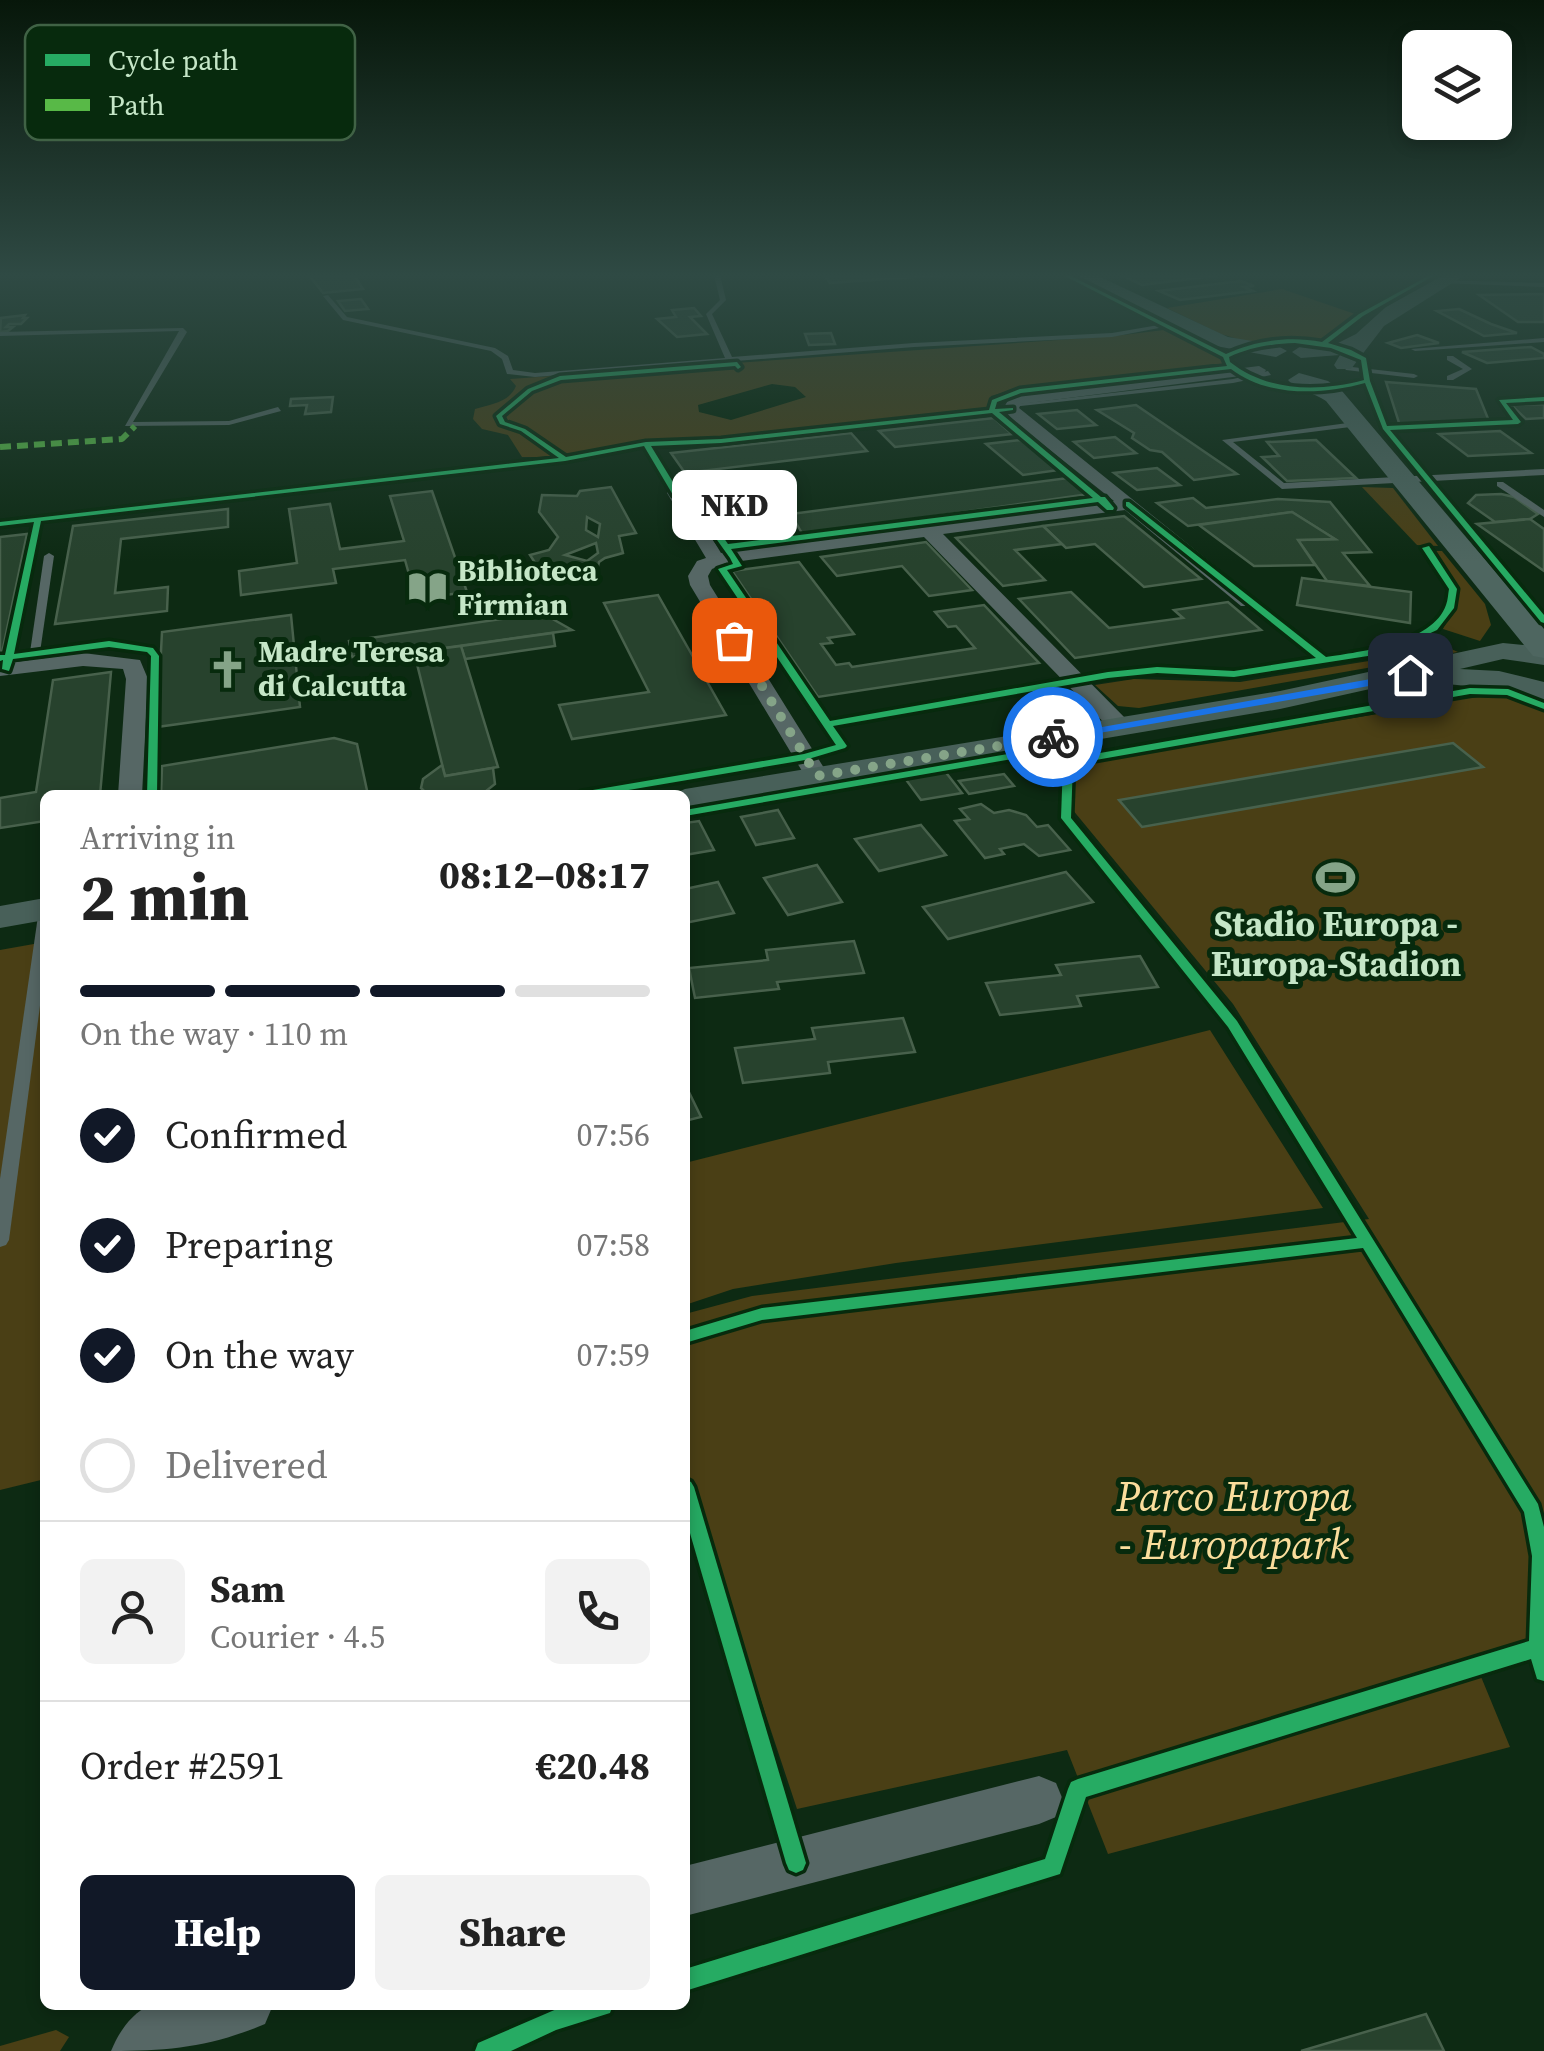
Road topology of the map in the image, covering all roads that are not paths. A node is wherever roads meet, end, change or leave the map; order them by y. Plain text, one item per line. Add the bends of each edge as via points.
1 (1344, 370) edge
2 (160, 371) edge
3 (510, 371) edge
4 (589, 371) edge
5 (1341, 371) edge
6 (1352, 371) edge
7 (1465, 371) edge
8 (1263, 372) joint
9 (1414, 376) dead end
10 (1450, 378) dead end
11 (1299, 380) junction
12 (278, 409) dead end
13 (1350, 416) junction
14 (1292, 424) dead end
15 (1460, 470) dead end
16 (1544, 472) edge
17 (1439, 478) junction
18 (1404, 480) junction
19 (1500, 484) dead end
20 (676, 493) dead end
21 (1130, 504) junction
22 (1544, 514) edge
23 (930, 532) junction
24 (49, 556) dead end
25 (716, 561) junction
26 (1492, 590) junction
27 (1248, 602) dead end
28 (1544, 652) edge
29 (1448, 664) junction
30 (33, 666) junction
31 (1544, 668) edge
32 (0, 670) edge
33 (1371, 680) junction
34 (1544, 690) edge
35 (1122, 728) junction
36 (817, 776) junction
37 (130, 790) edge
38 (690, 798) edge
39 (40, 909) edge
40 (0, 916) edge
41 (40, 952) edge
42 (0, 1240) edge
43 (1040, 1800) dead end
44 (690, 1890) edge
45 (227, 2010) edge
46 (138, 2051) edge

1 - 13 main road via 1338,390
2 - 12 lane via 128,424 230,423
3 - 4 lane
5 - 11 main road
6 - 9 lane
7 - 10 lane
8 - 11 main road
8 - 21 street via 1025,397 1011,404 1022,420
11 - 13 main road via 1327,390
13 - 14 lane
13 - 18 main road
13 - 18 lane via 1226,440 1282,486
15 - 17 lane via 1432,472
16 - 17 lane
17 - 18 lane
18 - 26 main road
19 - 22 lane
20 - 25 street
21 - 23 street
21 - 27 street
23 - 25 street
23 - 35 street
24 - 30 lane
25 - 36 street via 704,565 700,584
26 - 28 main road
26 - 29 main road via 1502,625 1493,643
28 - 29 main road via 1503,651
29 - 33 main road
30 - 32 street
30 - 37 street via 114,660 132,665 137,679
31 - 33 main road
33 - 34 main road via 1468,678
33 - 35 main road
35 - 36 main road
36 - 38 main road
39 - 40 main road
41 - 42 lane
43 - 44 street
45 - 46 street via 160,2028

